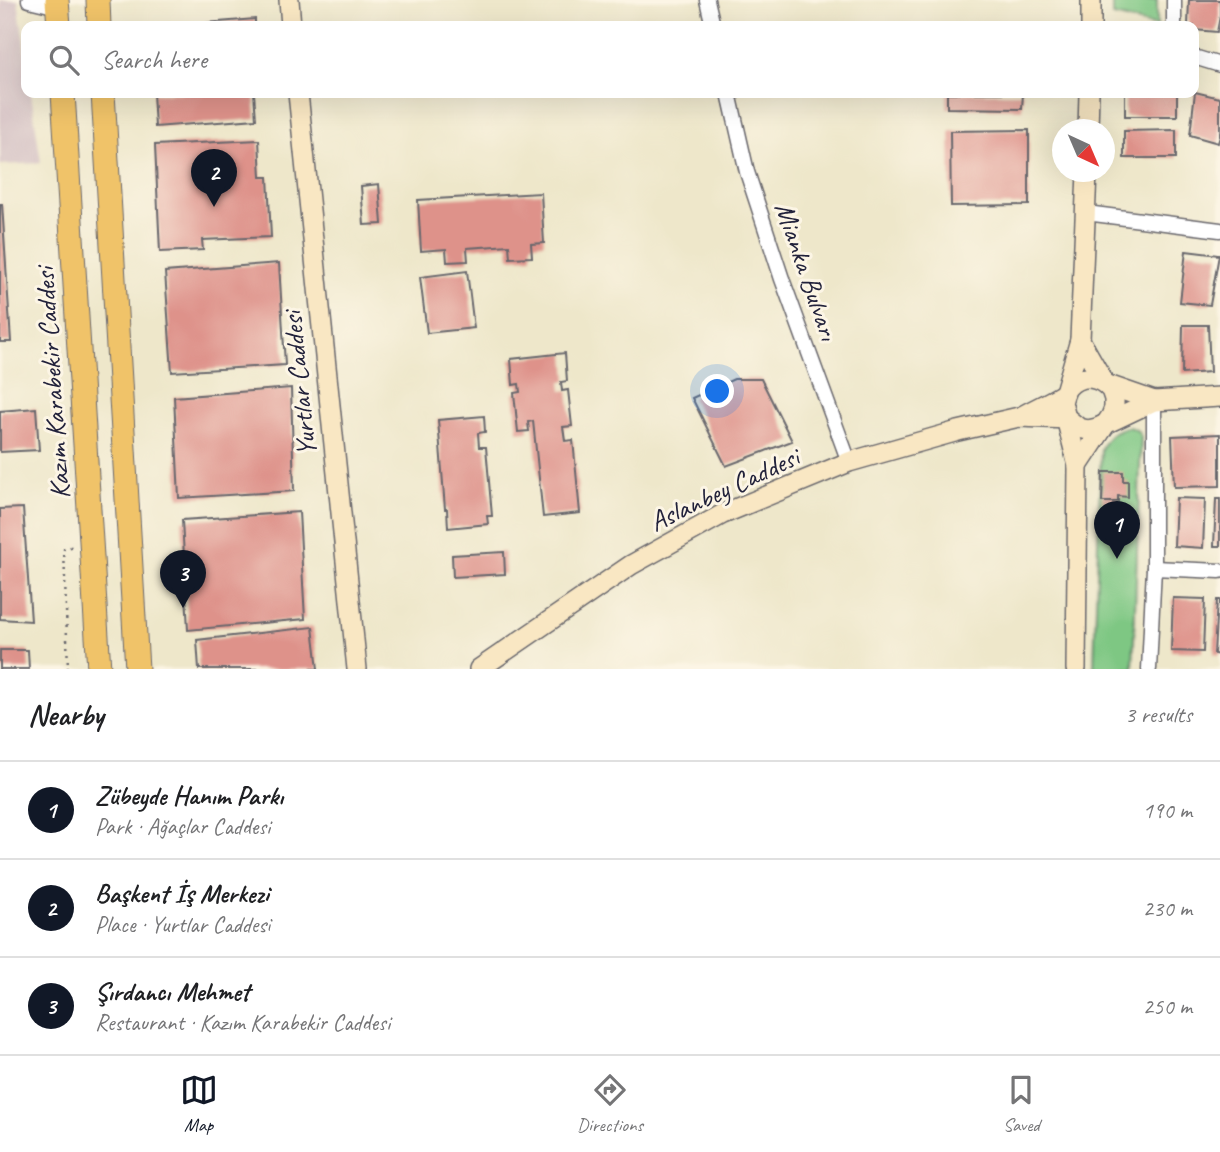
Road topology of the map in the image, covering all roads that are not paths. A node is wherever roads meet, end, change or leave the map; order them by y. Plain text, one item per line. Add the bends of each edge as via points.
1 (29, 0) edge
2 (98, 0) edge
3 (289, 0) edge
4 (707, 0) edge
5 (1091, 0) edge
6 (1174, 0) edge
7 (58, 11) edge
8 (99, 21) edge
9 (291, 21) edge
10 (712, 21) edge
11 (1091, 21) edge
12 (1174, 21) edge
13 (1199, 59) edge
14 (1220, 65) edge
15 (63, 98) edge
16 (103, 98) edge
17 (299, 98) edge
18 (730, 98) edge
19 (1089, 98) edge
20 (1088, 119) edge
21 (1087, 182) edge
22 (1086, 213) junction
23 (1220, 230) edge
24 (1080, 340) junction
25 (1105, 384) junction
26 (1064, 393) junction
27 (1220, 397) edge
28 (1154, 401) junction
29 (1019, 417) junction
30 (1068, 419) junction
31 (1105, 423) junction
32 (849, 463) junction
33 (1078, 466) junction
34 (1154, 568) junction
35 (1220, 571) edge
36 (99, 669) edge
37 (137, 669) edge
38 (356, 669) edge
39 (479, 669) edge
40 (1076, 669) edge
41 (1149, 669) edge

1 - 7 street
2 - 8 main road
3 - 9 street
4 - 10 street
5 - 11 street
6 - 12 street
13 - 14 street
15 - 36 main road, Kazım Karabekir Caddesi
16 - 37 main road
17 - 38 street, Yurtlar Caddesi
18 - 32 street, Mianka Bulvarı via 747,172
19 - 20 street
21 - 22 street
22 - 23 street
22 - 24 street
24 - 25 street
24 - 26 street
25 - 26 street via 1082,378
25 - 28 street
25 - 31 street via 1111,390 1114,408
26 - 29 street
26 - 30 street via 1063,410
27 - 28 street
28 - 31 street
28 - 34 street
29 - 30 street
29 - 32 street, Aslanbey Caddesi
30 - 31 street via 1088,430
30 - 33 street
31 - 33 street
32 - 39 street, Aslanbey Caddesi via 723,514 631,565
33 - 40 street
34 - 35 street
34 - 41 street

